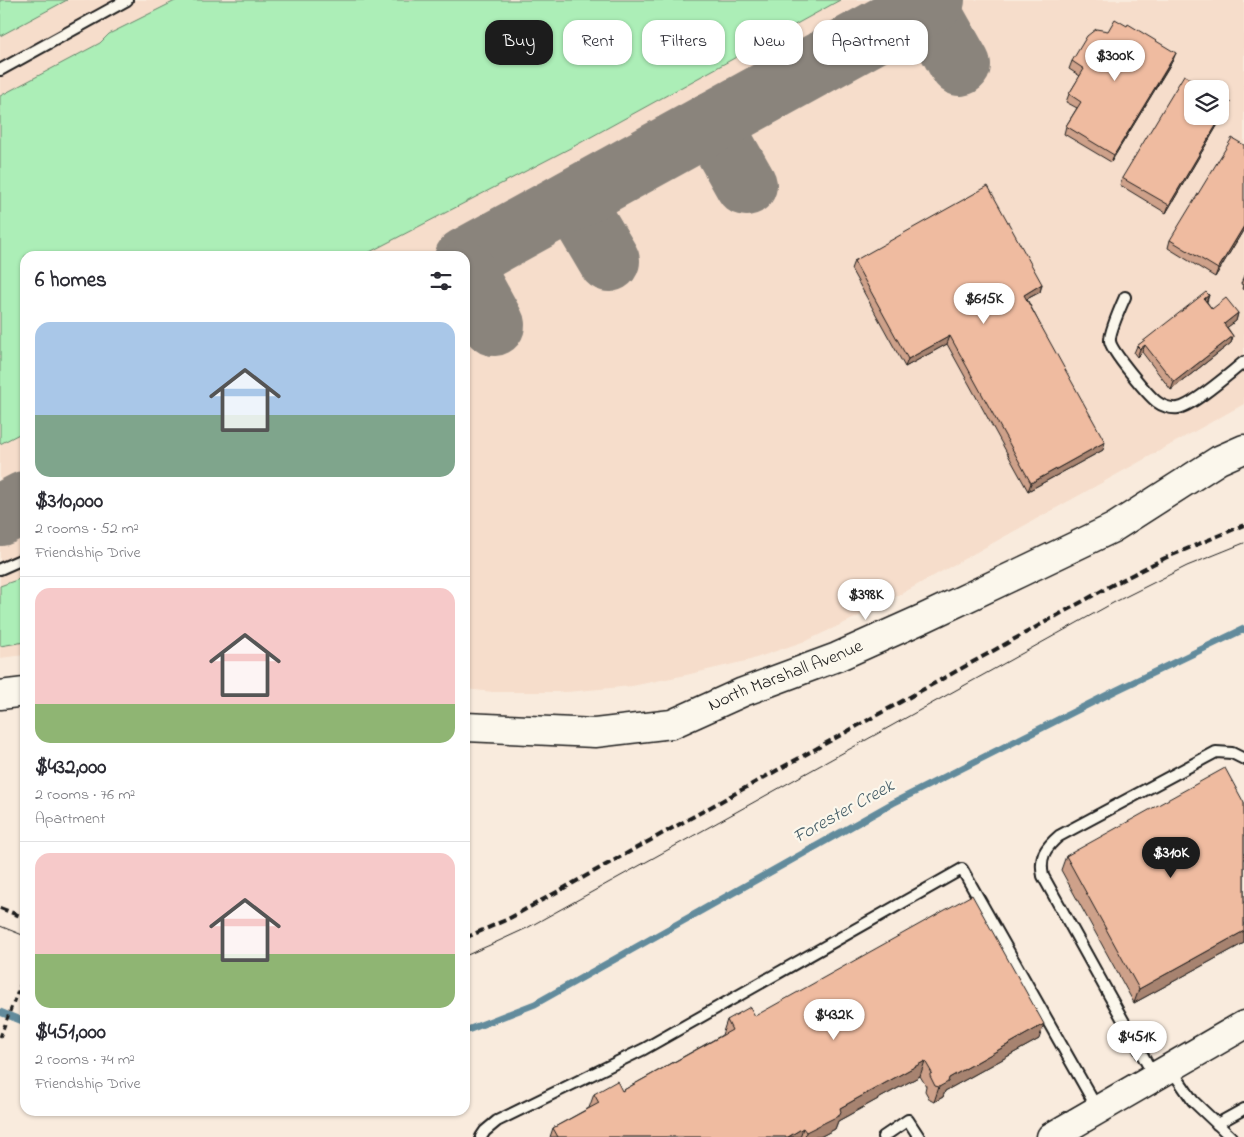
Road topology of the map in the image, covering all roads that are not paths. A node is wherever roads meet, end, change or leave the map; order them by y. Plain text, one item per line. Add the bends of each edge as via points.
1 (127, 0) edge
2 (0, 70) edge
3 (1125, 297) dead end
4 (1244, 362) edge
5 (1244, 449) edge
6 (20, 560) edge
7 (0, 570) edge
8 (20, 693) edge
9 (0, 695) edge
10 (470, 728) edge
11 (1244, 759) edge
12 (1244, 1025) edge
13 (1162, 1073) junction
14 (1244, 1109) edge
15 (1098, 1110) junction
16 (1217, 1124) junction
17 (480, 1137) edge
18 (883, 1137) edge
19 (919, 1137) edge
20 (1052, 1137) edge
21 (1231, 1137) edge

1 - 2 lane
3 - 4 lane via 1110,340 1114,350 1158,403 1179,408 1192,402
5 - 10 main road, North Marshall Avenue via 1219,460 1113,528 837,658 743,692 672,724 595,733
6 - 7 lane
8 - 9 main road
11 - 13 lane via 1232,753 1216,752 1059,836 1043,857 1043,876
12 - 13 main road
13 - 15 main road
13 - 16 lane
14 - 16 lane
15 - 17 lane via 962,869 644,1049 497,1121
15 - 20 main road
16 - 21 lane
18 - 19 lane via 908,1120

